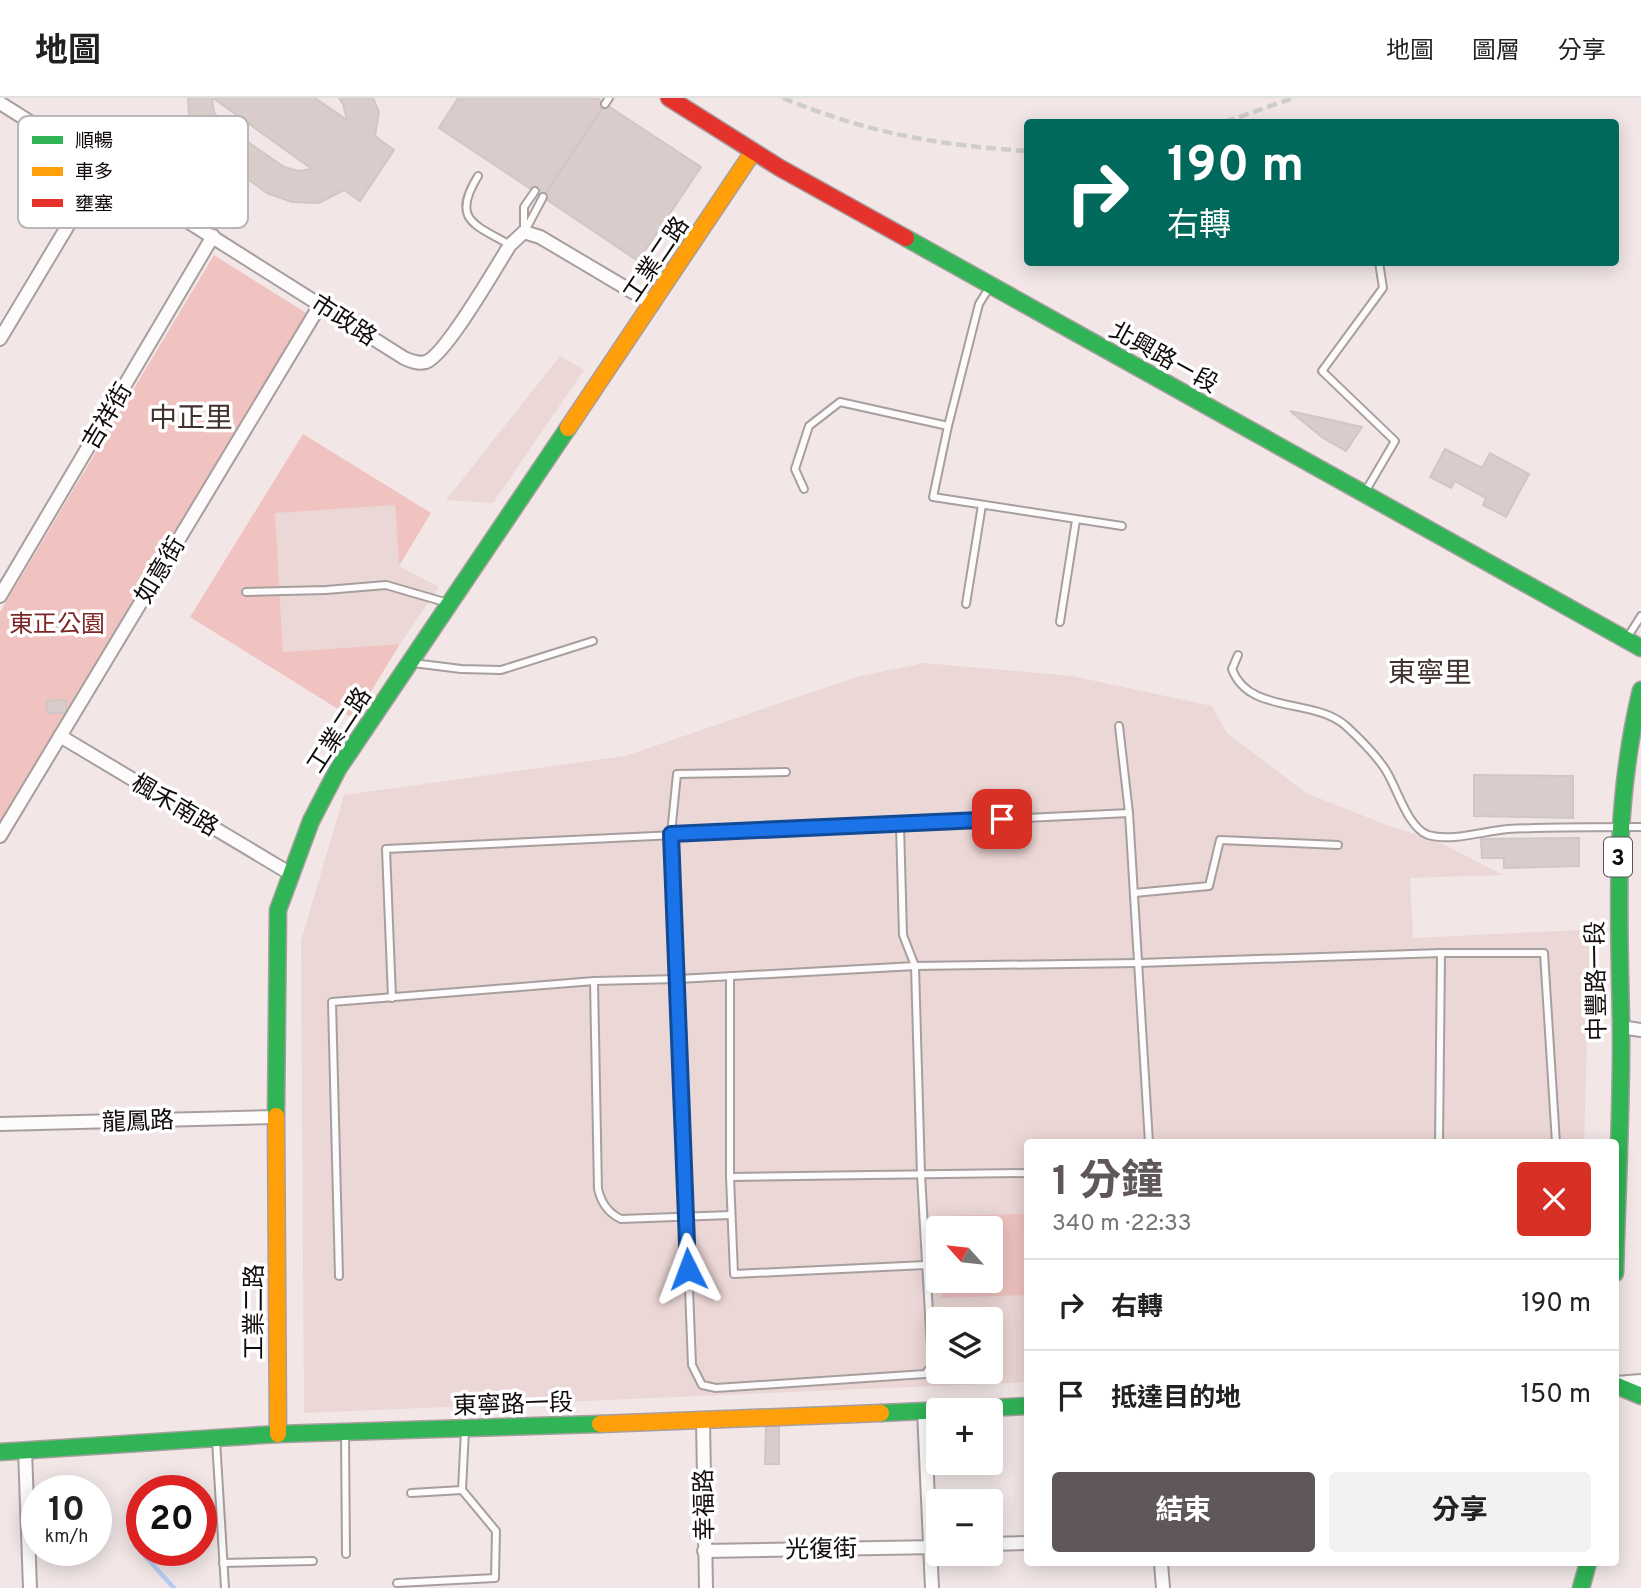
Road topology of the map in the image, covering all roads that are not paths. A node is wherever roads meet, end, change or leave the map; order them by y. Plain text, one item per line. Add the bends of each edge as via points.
1 (669, 98) edge
2 (0, 103) edge
3 (21, 116) edge
4 (753, 152) junction
5 (478, 176) dead end
6 (535, 191) dead end
7 (543, 197) dead end
8 (66, 228) edge
9 (200, 228) edge
10 (524, 232) junction
11 (213, 236) junction
12 (510, 245) junction
13 (1380, 266) edge
14 (990, 286) junction
15 (653, 304) junction
16 (320, 305) junction
17 (0, 339) edge
18 (948, 426) junction
19 (804, 489) dead end
20 (1364, 494) junction
21 (982, 505) junction
22 (1076, 520) junction
23 (1122, 526) dead end
24 (246, 592) dead end
25 (0, 596) edge
26 (450, 604) junction
27 (966, 604) dead end
28 (1641, 616) edge
29 (1060, 622) dead end
30 (1626, 640) junction
31 (593, 641) dead end
32 (1641, 648) edge
33 (1238, 655) dead end
34 (411, 663) junction
35 (1641, 690) edge
36 (1119, 726) dead end
37 (60, 736) junction
38 (786, 772) dead end
39 (1129, 813) junction
40 (900, 824) junction
41 (1618, 827) junction
42 (1641, 827) edge
43 (671, 834) junction
44 (0, 836) edge
45 (1338, 845) dead end
46 (291, 874) junction
47 (1134, 893) junction
48 (1441, 953) junction
49 (1139, 963) junction
50 (915, 966) junction
51 (730, 976) junction
52 (678, 979) junction
53 (594, 981) junction
54 (392, 998) junction
55 (1621, 1027) junction
56 (1641, 1030) edge
57 (276, 1117) junction
58 (0, 1124) edge
59 (1149, 1139) edge
60 (1439, 1139) edge
61 (1556, 1139) edge
62 (1618, 1139) edge
63 (1024, 1173) edge
64 (921, 1175) junction
65 (730, 1177) junction
66 (685, 1215) junction
67 (731, 1215) junction
68 (926, 1265) joint
69 (339, 1276) dead end
70 (928, 1293) edge
71 (1641, 1381) edge
72 (1619, 1384) edge
73 (1619, 1386) edge
74 (1641, 1396) edge
75 (1024, 1406) edge
76 (924, 1410) junction
77 (703, 1421) junction
78 (465, 1428) junction
79 (345, 1432) junction
80 (278, 1434) junction
81 (216, 1438) junction
82 (25, 1450) junction
83 (0, 1452) edge
84 (929, 1489) edge
85 (462, 1490) junction
86 (411, 1493) dead end
87 (1024, 1543) edge
88 (1003, 1544) edge
89 (926, 1547) edge
90 (704, 1551) junction
91 (346, 1554) dead end
92 (313, 1560) dead end
93 (223, 1563) junction
94 (933, 1566) edge
95 (1161, 1566) edge
96 (1587, 1566) edge
97 (397, 1583) dead end
98 (30, 1588) edge
99 (225, 1588) edge
100 (706, 1588) edge
101 (932, 1588) edge
102 (1163, 1588) edge
103 (1581, 1588) edge

1 - 4 street, 北興路ㄧ段
2 - 3 street, 市政路
4 - 14 street, 北興路ㄧ段
4 - 15 street, 工業二路
5 - 12 lane via 465,201 467,215
6 - 10 lane via 524,207
7 - 10 lane
8 - 17 street
9 - 11 street, 市政路
10 - 12 street, 市政路
10 - 15 street via 540,236
11 - 16 street, 市政路
11 - 25 street, 吉祥街
12 - 16 street, 市政路 via 444,346 425,362 404,358
13 - 20 lane via 1383,288 1322,371 1395,441
14 - 18 lane via 979,304
14 - 20 street, 北興路ㄧ段
15 - 26 street, 工業二路
16 - 37 street, 如意街
18 - 19 lane via 840,402 809,426 795,469
18 - 21 lane via 933,497
20 - 30 street, 北興路ㄧ段
21 - 22 lane
21 - 27 lane
22 - 23 lane
22 - 29 lane
24 - 26 lane via 386,585
26 - 34 street, 工業二路
28 - 30 lane
30 - 32 street, 北興路ㄧ段
31 - 34 lane via 501,670
33 - 41 lane via 1232,669 1246,688 1264,699 1333,717 1346,726 1385,769 1410,817 1428,834
34 - 46 street, 工業二路 via 338,769
35 - 41 street, 中豐路一段 / 3 via 1631,725
36 - 39 lane
37 - 44 street, 如意街
37 - 46 street, 楓禾南路
38 - 43 lane via 677,774
39 - 40 lane
39 - 47 lane
40 - 43 lane
40 - 50 lane via 903,935
41 - 42 lane
41 - 55 street, 中豐路一段 / 3
43 - 52 lane
43 - 54 lane via 386,849
45 - 47 lane via 1220,839 1209,886
46 - 57 street, 工業二路 via 278,910
47 - 49 lane
48 - 49 lane
48 - 60 lane
48 - 61 lane via 1544,953
49 - 50 lane
49 - 59 lane
50 - 51 lane
50 - 64 lane
51 - 52 lane
51 - 65 lane
52 - 53 lane
52 - 66 lane
53 - 54 lane
53 - 66 lane via 600,1200 621,1219
54 - 69 lane via 332,1002
55 - 56 street
55 - 62 street, 中豐路一段 / 3
57 - 58 street, 龍鳳路
57 - 80 street, 工業二路
63 - 64 lane
64 - 65 lane
64 - 68 lane
65 - 67 lane
66 - 67 lane
66 - 70 lane via 692,1366 702,1385 716,1388 925,1374 932,1365
67 - 68 lane via 734,1274
71 - 72 street
73 - 74 street
75 - 76 street, 東寧路一段
76 - 77 street, 東寧路一段
76 - 84 street
77 - 78 street, 東寧路一段
77 - 90 street, 幸福路
78 - 79 street, 東寧路一段
78 - 85 lane
79 - 80 street, 東寧路一段
79 - 91 lane
80 - 81 street, 東寧路一段
81 - 82 street, 東寧路一段
81 - 93 lane
82 - 83 street, 東寧路一段
82 - 98 street
85 - 86 lane
85 - 97 lane via 496,1531 495,1578
87 - 88 street
89 - 90 street, 光復街
90 - 100 street, 幸福路
92 - 93 lane
93 - 99 lane
94 - 101 street
95 - 102 street
96 - 103 street

